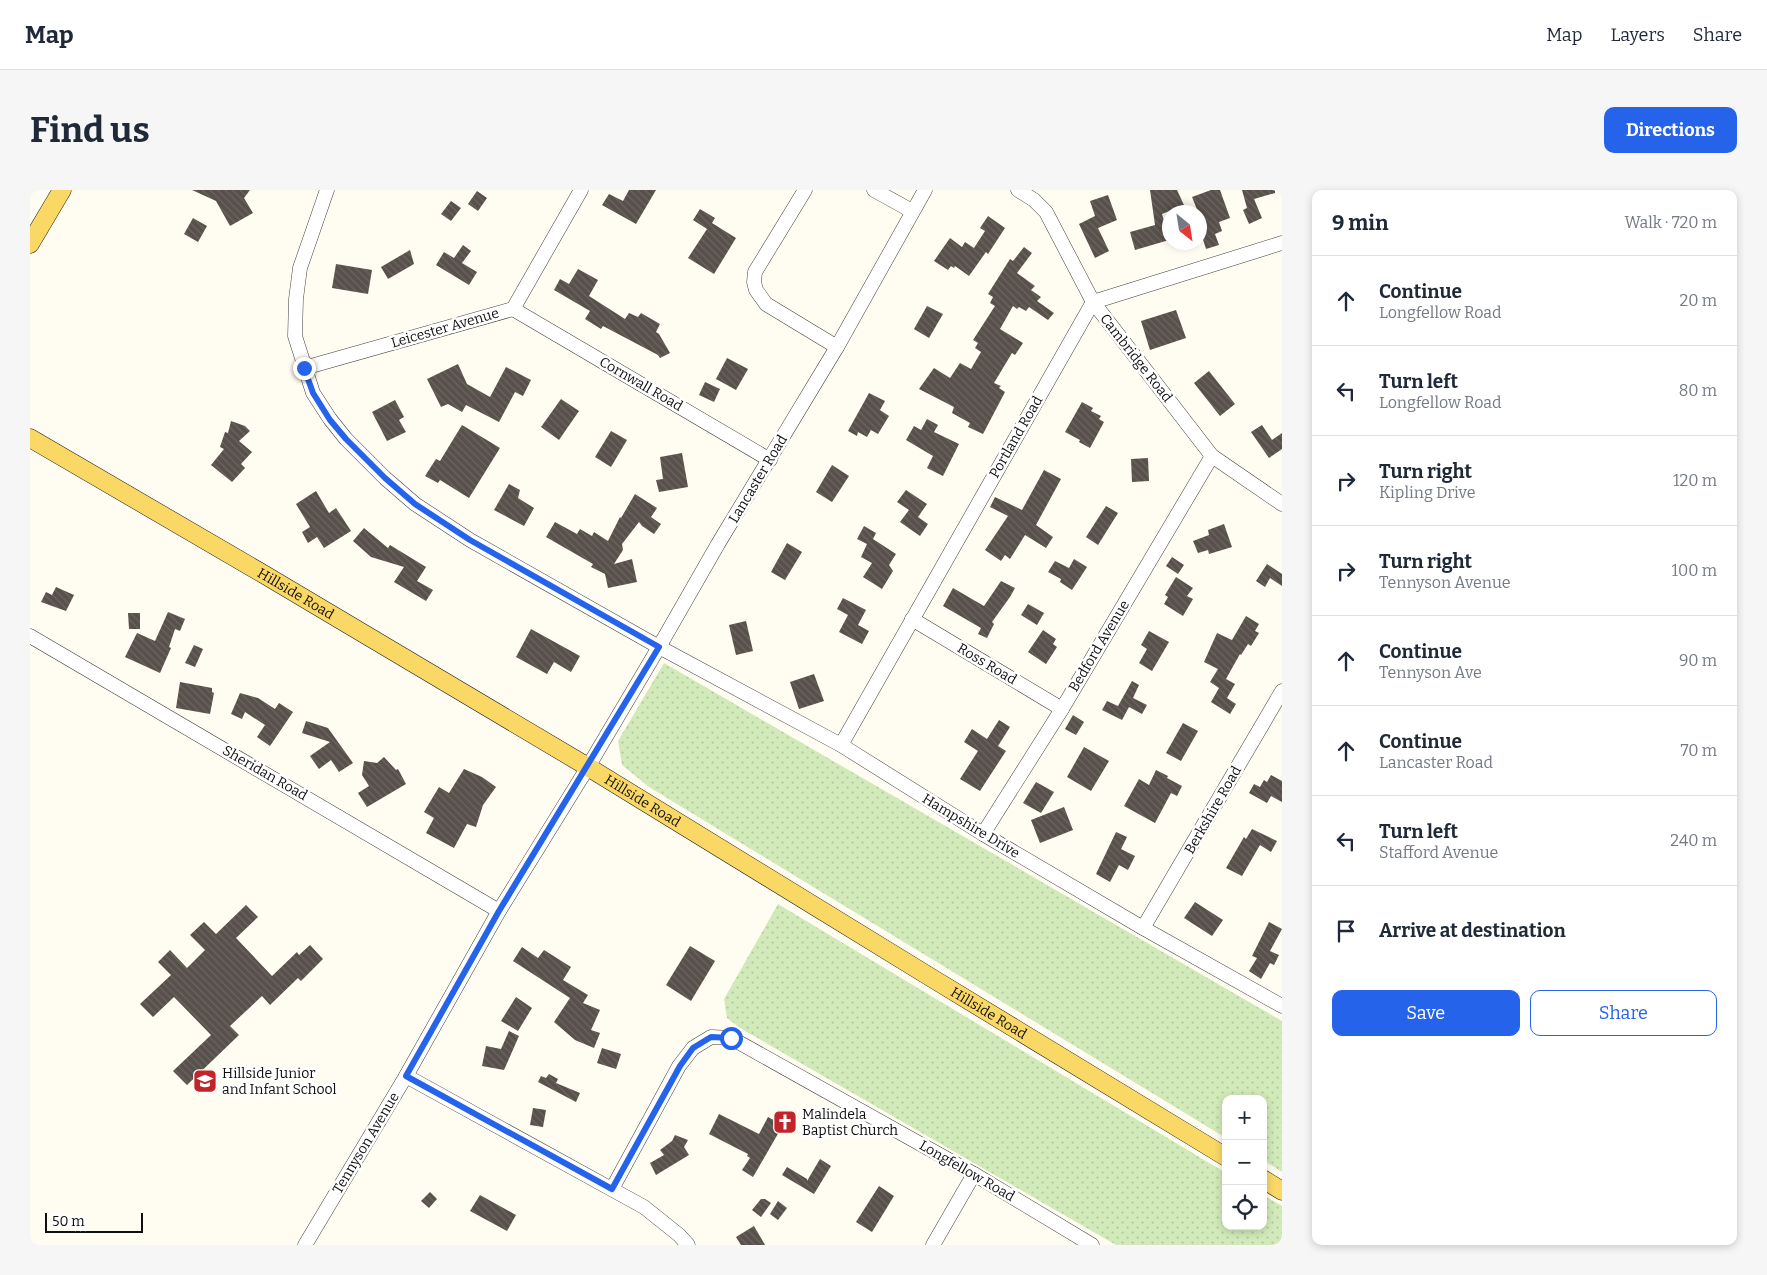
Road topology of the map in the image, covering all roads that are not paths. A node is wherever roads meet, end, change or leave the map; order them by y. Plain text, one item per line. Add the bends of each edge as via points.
1 (62, 190) edge
2 (327, 190) edge
3 (581, 190) edge
4 (805, 190) edge
5 (874, 190) edge
6 (925, 190) edge
7 (1018, 190) edge
8 (912, 211) junction
9 (1282, 243) edge
10 (30, 244) edge
11 (1093, 302) junction
12 (513, 309) junction
13 (836, 347) junction
14 (304, 368) junction
15 (30, 438) edge
16 (1212, 456) junction
17 (770, 460) junction
18 (1282, 504) edge
19 (912, 619) junction
20 (30, 636) edge
21 (659, 647) junction
22 (1282, 691) edge
23 (1062, 709) junction
24 (841, 745) junction
25 (588, 766) junction
26 (983, 834) junction
27 (499, 911) junction
28 (1143, 928) junction
29 (1282, 1006) edge
30 (406, 1076) junction
31 (1222, 1155) edge
32 (974, 1174) junction
33 (1267, 1182) edge
34 (612, 1189) junction
35 (1282, 1191) edge
36 (305, 1245) edge
37 (688, 1245) edge
38 (933, 1245) edge
39 (1092, 1245) edge

1 - 10 main road
2 - 14 street, Hampshire Drive via 300,268 295,336
3 - 12 street, Leicester Avenue
4 - 13 street via 755,272 754,282 766,304
5 - 8 street
6 - 8 street, Lancaster Road
7 - 11 street, Cambridge Road via 1046,212
8 - 13 street, Lancaster Road
9 - 11 street
11 - 16 street, Cambridge Road
11 - 19 street, Portland Road
12 - 14 street, Leicester Avenue
12 - 17 street, Cornwall Road
13 - 17 street, Lancaster Road
14 - 21 street, Hampshire Drive via 313,393 330,420 415,504 470,540
15 - 25 main road, Hillside Road
16 - 18 street, Cambridge Road
16 - 23 street, Bedford Avenue
17 - 21 street, Lancaster Road
19 - 23 street, Ross Road
19 - 24 street, Portland Road
20 - 27 street, Sheridan Road
21 - 24 street, Hampshire Drive
21 - 25 street, Lancaster Road
22 - 28 street, Berkshire Road
23 - 26 street, Bedford Avenue
24 - 26 street, Hampshire Drive
25 - 27 street, Lancaster Road
25 - 31 main road, Hillside Road
26 - 28 street, Hampshire Drive
27 - 30 street, Tennyson Avenue
28 - 29 street, Hampshire Drive
30 - 34 street
30 - 36 street, Tennyson Avenue
32 - 34 street, Longfellow Road via 731,1038 711,1037 693,1048 680,1066
32 - 38 street
32 - 39 street, Longfellow Road
33 - 35 main road
34 - 37 street via 644,1207

